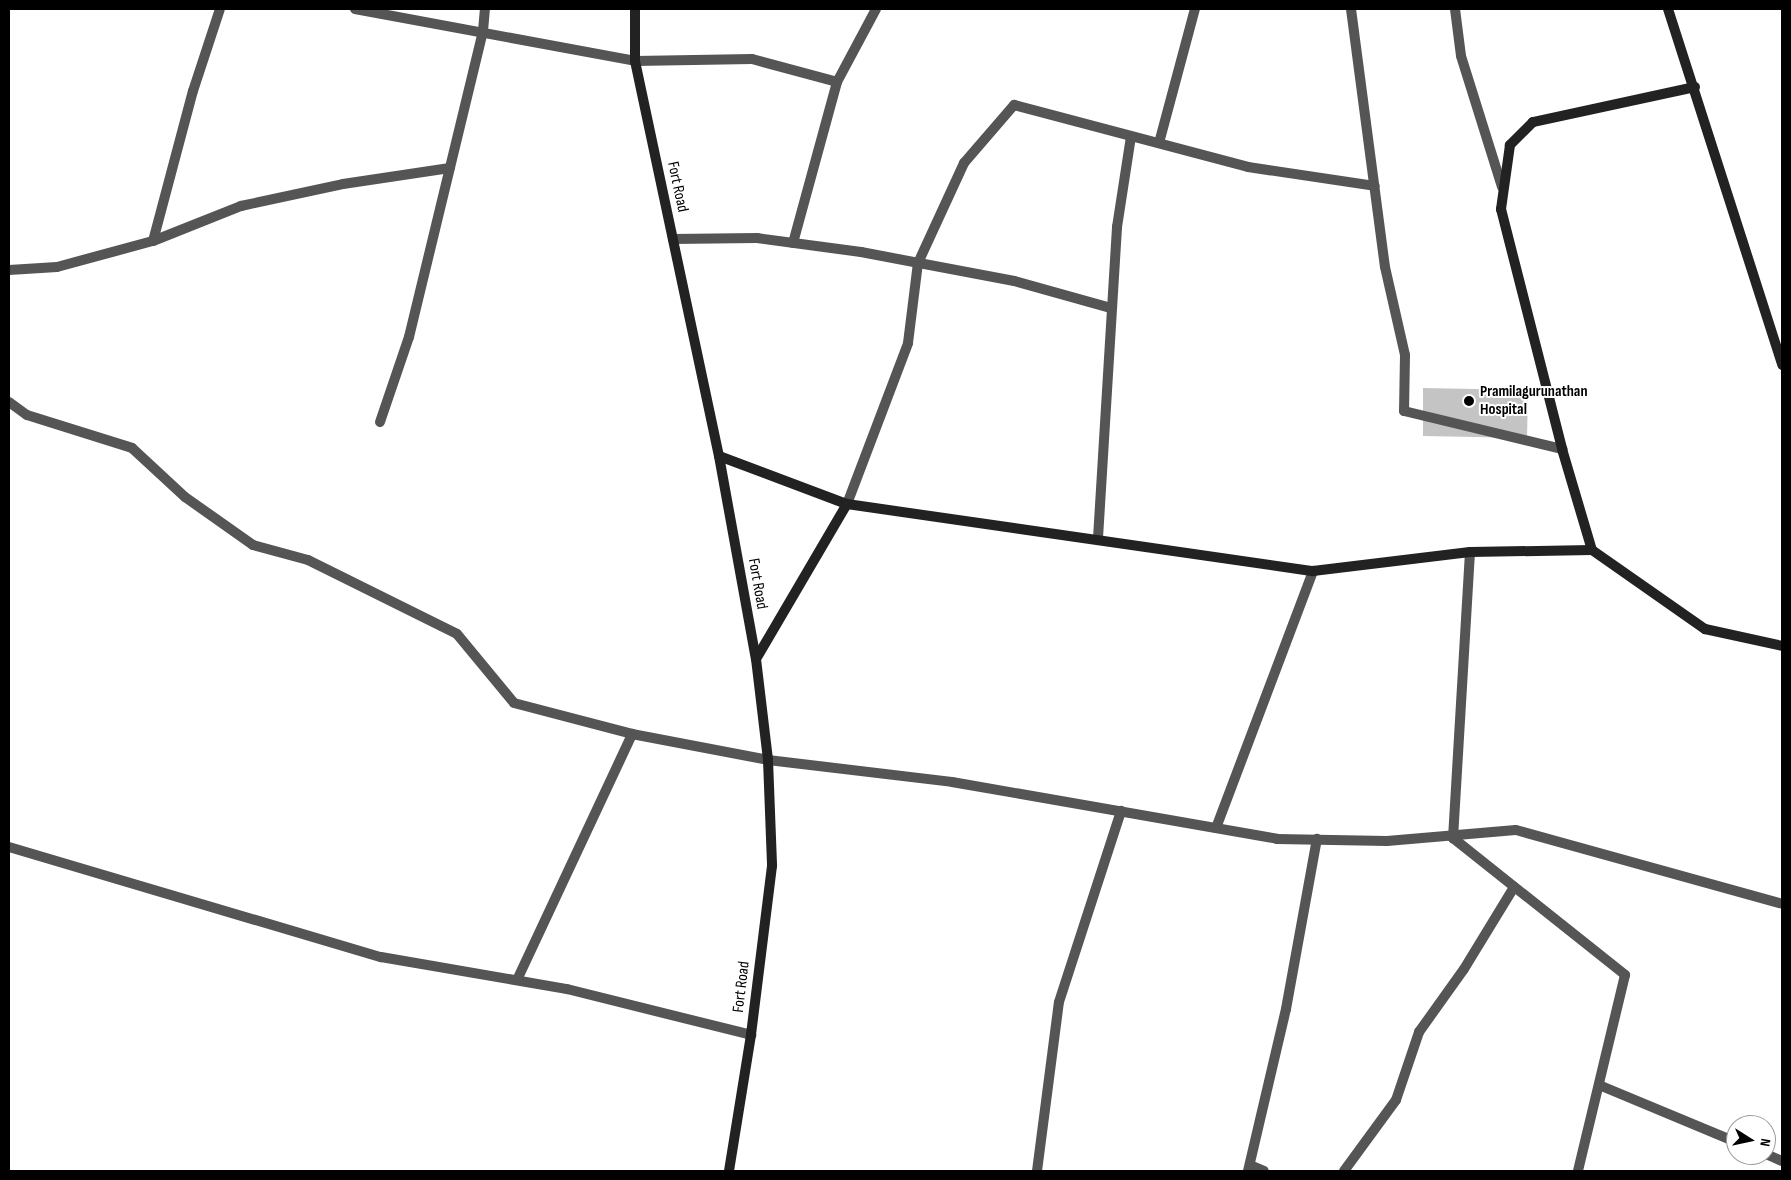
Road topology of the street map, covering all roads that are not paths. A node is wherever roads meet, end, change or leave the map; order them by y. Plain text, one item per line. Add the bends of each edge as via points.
1 (220, 9) edge
2 (355, 9) edge
3 (485, 9) edge
4 (635, 9) edge
5 (876, 9) edge
6 (1195, 9) edge
7 (1351, 9) edge
8 (1455, 9) edge
9 (1668, 9) edge
10 (483, 31) junction
11 (635, 60) junction
12 (837, 82) junction
13 (1695, 87) junction
14 (1131, 137) junction
15 (1159, 144) junction
16 (450, 168) junction
17 (1375, 186) junction
18 (1502, 187) junction
19 (673, 239) junction
20 (153, 241) junction
21 (793, 243) junction
22 (918, 263) junction
23 (9, 270) edge
24 (1111, 308) junction
25 (1782, 365) edge
26 (9, 402) edge
27 (380, 422) dead end
28 (1562, 449) junction
29 (719, 456) junction
30 (847, 504) junction
31 (1098, 538) junction
32 (1592, 550) junction
33 (1470, 552) junction
34 (1313, 571) junction
35 (1782, 646) edge
36 (756, 660) junction
37 (632, 734) junction
38 (768, 760) junction
39 (1121, 811) junction
40 (1216, 828) junction
41 (1453, 838) junction
42 (1318, 840) junction
43 (9, 847) edge
44 (1514, 886) junction
45 (1782, 904) edge
46 (517, 980) junction
47 (752, 1035) junction
48 (1599, 1085) junction
49 (1726, 1138) edge
50 (1249, 1168) edge
51 (730, 1171) edge
52 (1037, 1171) edge
53 (1264, 1171) edge
54 (1344, 1171) edge
55 (1578, 1171) edge

1 - 20 street via 193,91
2 - 10 street
3 - 10 street
4 - 11 street, Fort Road
5 - 12 street
6 - 15 street
7 - 17 street
8 - 18 street via 1461,56
9 - 13 street
10 - 11 street
10 - 16 street
11 - 12 street via 752,59
11 - 19 street, Fort Road
12 - 21 street
13 - 18 street via 1533,122 1510,145
13 - 25 street
14 - 15 street
14 - 22 street via 1014,105 964,163
14 - 24 street via 1116,227
15 - 17 street via 1248,167
16 - 20 street via 343,184 241,206
16 - 27 street via 409,337
17 - 28 street via 1385,267 1405,355 1404,411
18 - 28 street via 1501,209
19 - 21 street via 757,238
19 - 29 street, Fort Road
20 - 23 street via 57,267
21 - 22 street
22 - 24 street via 1014,281
22 - 30 street via 908,343
24 - 31 street
26 - 37 street via 27,415 132,448 185,497 253,545 308,560 457,634 514,703
28 - 32 street
29 - 30 street
29 - 36 street, Fort Road
30 - 31 street
30 - 36 street
31 - 34 street
32 - 33 street
32 - 35 street via 1705,629
33 - 34 street
33 - 41 street
34 - 40 street
36 - 38 street, Fort Road
37 - 38 street
37 - 46 street
38 - 39 street via 952,782
38 - 47 street, Fort Road via 772,866
39 - 40 street
39 - 52 street via 1059,1002
40 - 42 street via 1277,839
41 - 42 street
41 - 44 street
41 - 45 street via 1516,830
42 - 50 street via 1286,1009
43 - 46 street via 381,956
44 - 48 street via 1625,975
44 - 54 street via 1464,968 1419,1032 1396,1100
46 - 47 street
47 - 51 street, Fort Road
48 - 49 street
48 - 55 street
50 - 53 street

